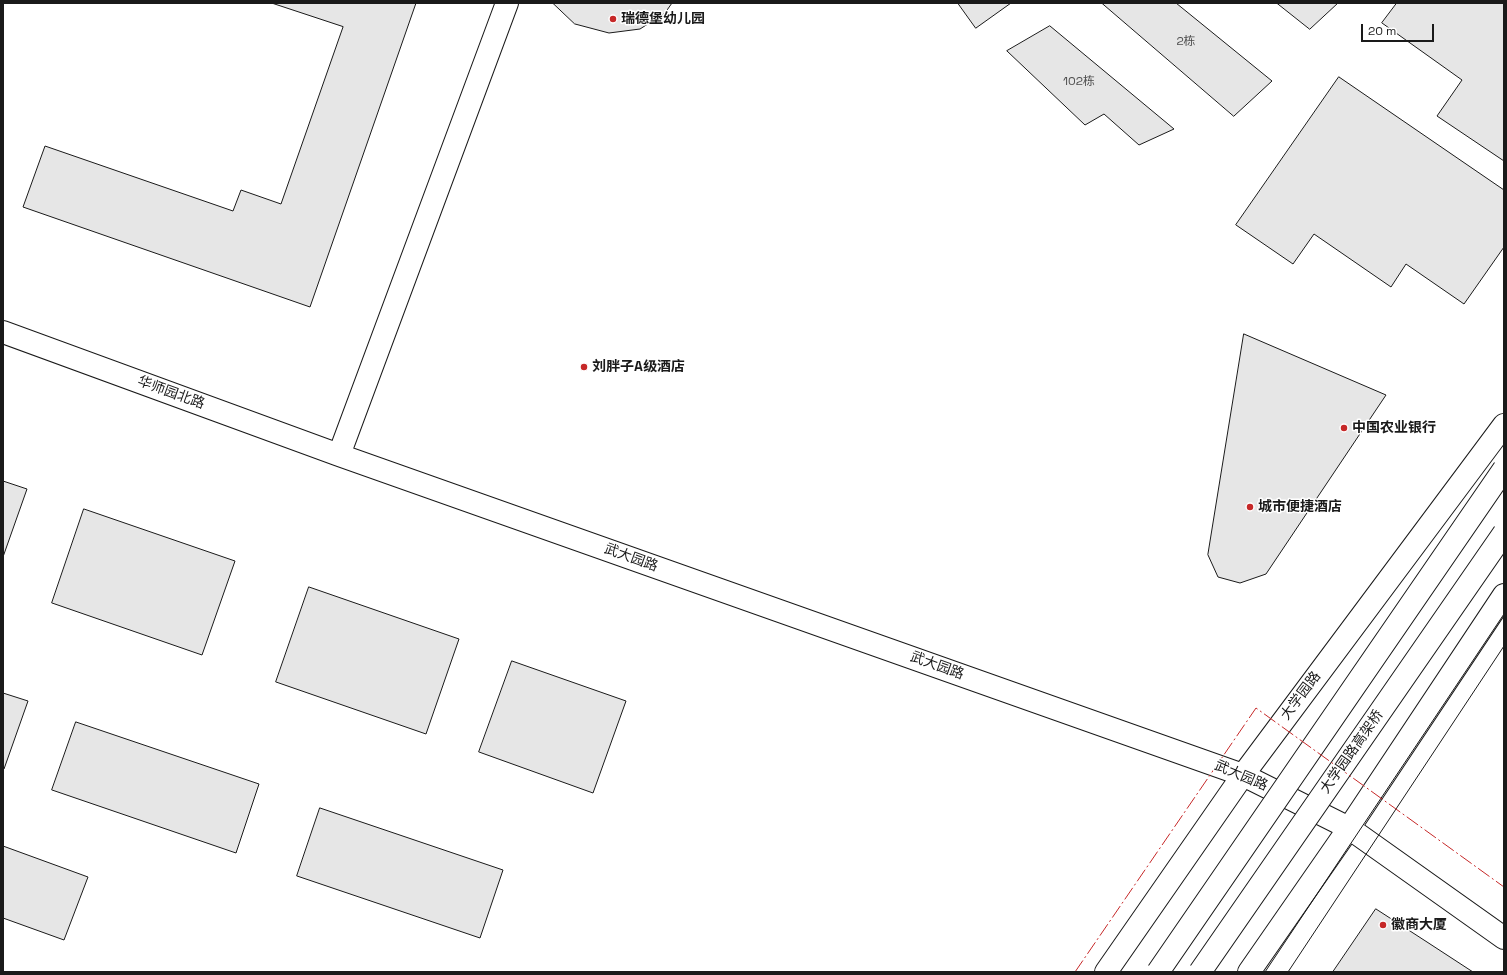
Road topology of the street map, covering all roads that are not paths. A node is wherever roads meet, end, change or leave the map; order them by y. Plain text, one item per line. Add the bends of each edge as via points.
1 (507, 3) edge
2 (3, 332) edge
3 (1504, 425) edge
4 (339, 455) junction
5 (1504, 469) edge
6 (1504, 533) edge
7 (1504, 595) edge
8 (1242, 775) junction
9 (1349, 828) junction
10 (1504, 938) edge
11 (1106, 972) edge
12 (1158, 972) edge
13 (1200, 972) edge
14 (1249, 972) edge

1 - 4 main road
2 - 4 main road, 华师园北路
3 - 8 main road, 大学园路
4 - 8 main road, 武大园路
5 - 12 main road, bridge
6 - 13 main road, 大学园路高架桥, bridge
7 - 9 main road
8 - 9 main road, 武大园路
8 - 11 main road, 大学园路
9 - 10 main road, 武大园路
9 - 14 main road

